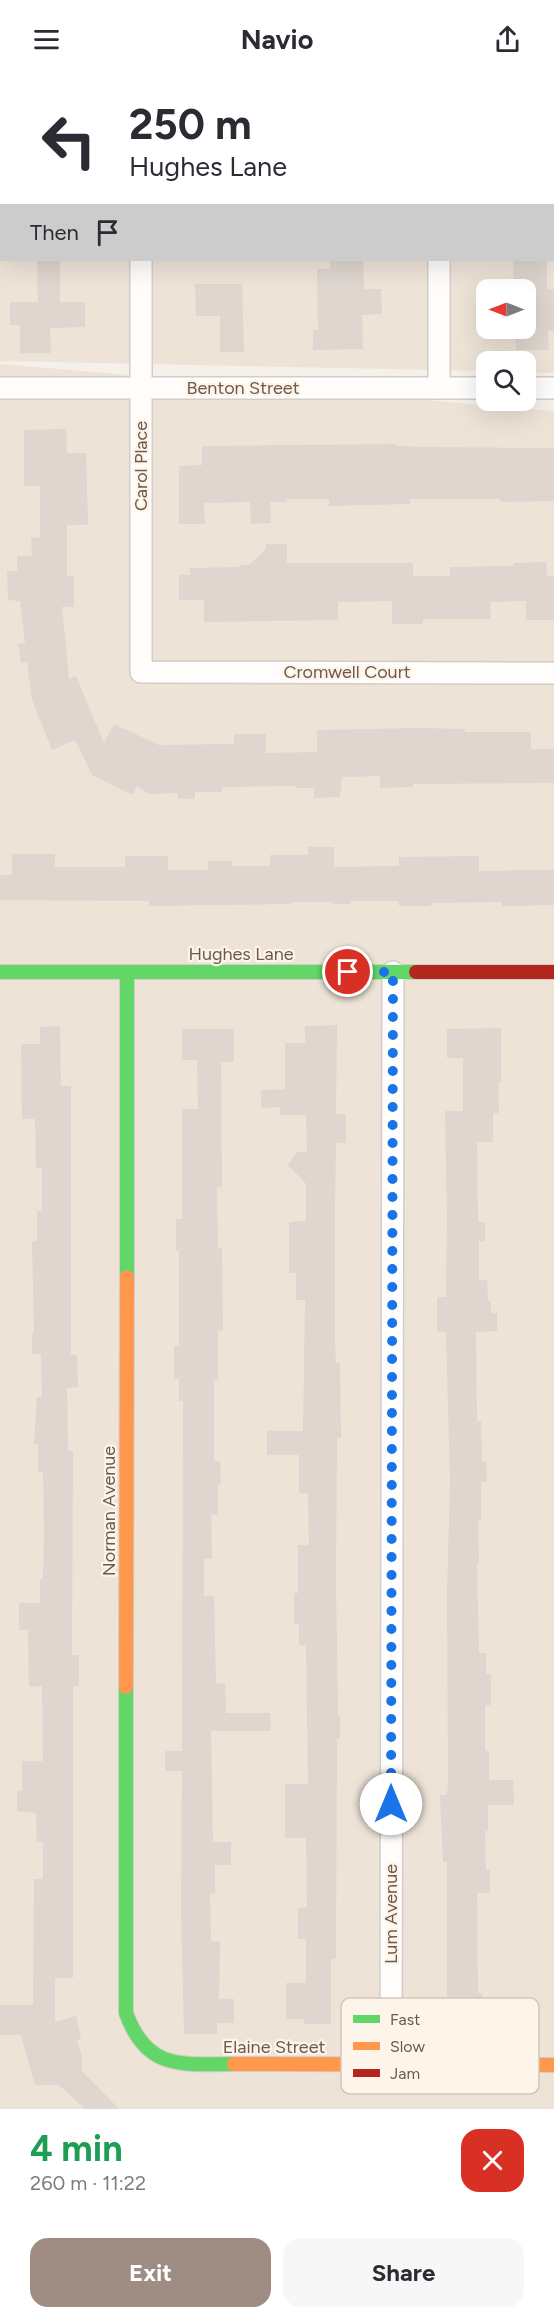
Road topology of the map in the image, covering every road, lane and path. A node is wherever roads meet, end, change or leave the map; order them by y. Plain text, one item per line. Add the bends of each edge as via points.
1 (141, 261) edge
2 (439, 261) edge
3 (0, 388) edge
4 (141, 388) junction
5 (439, 388) junction
6 (476, 388) edge
7 (536, 388) edge
8 (554, 388) edge
9 (141, 672) joint
10 (554, 672) edge
11 (0, 972) edge
12 (127, 972) junction
13 (393, 972) junction
14 (554, 972) edge
15 (390, 1998) edge
16 (143, 2046) joint
17 (341, 2065) edge

1 - 4 street, Carol Place
2 - 5 street
3 - 4 street, Benton Street
4 - 5 street, Benton Street
4 - 9 street, Carol Place
5 - 6 street, Benton Street
7 - 8 street
9 - 10 street, Cromwell Court
11 - 12 street, Hughes Lane
12 - 13 street, Hughes Lane
12 - 16 street, Norman Avenue via 126,2013
13 - 14 street, Hughes Lane
13 - 15 street, Lum Avenue
16 - 17 street, Elaine Street via 176,2064

